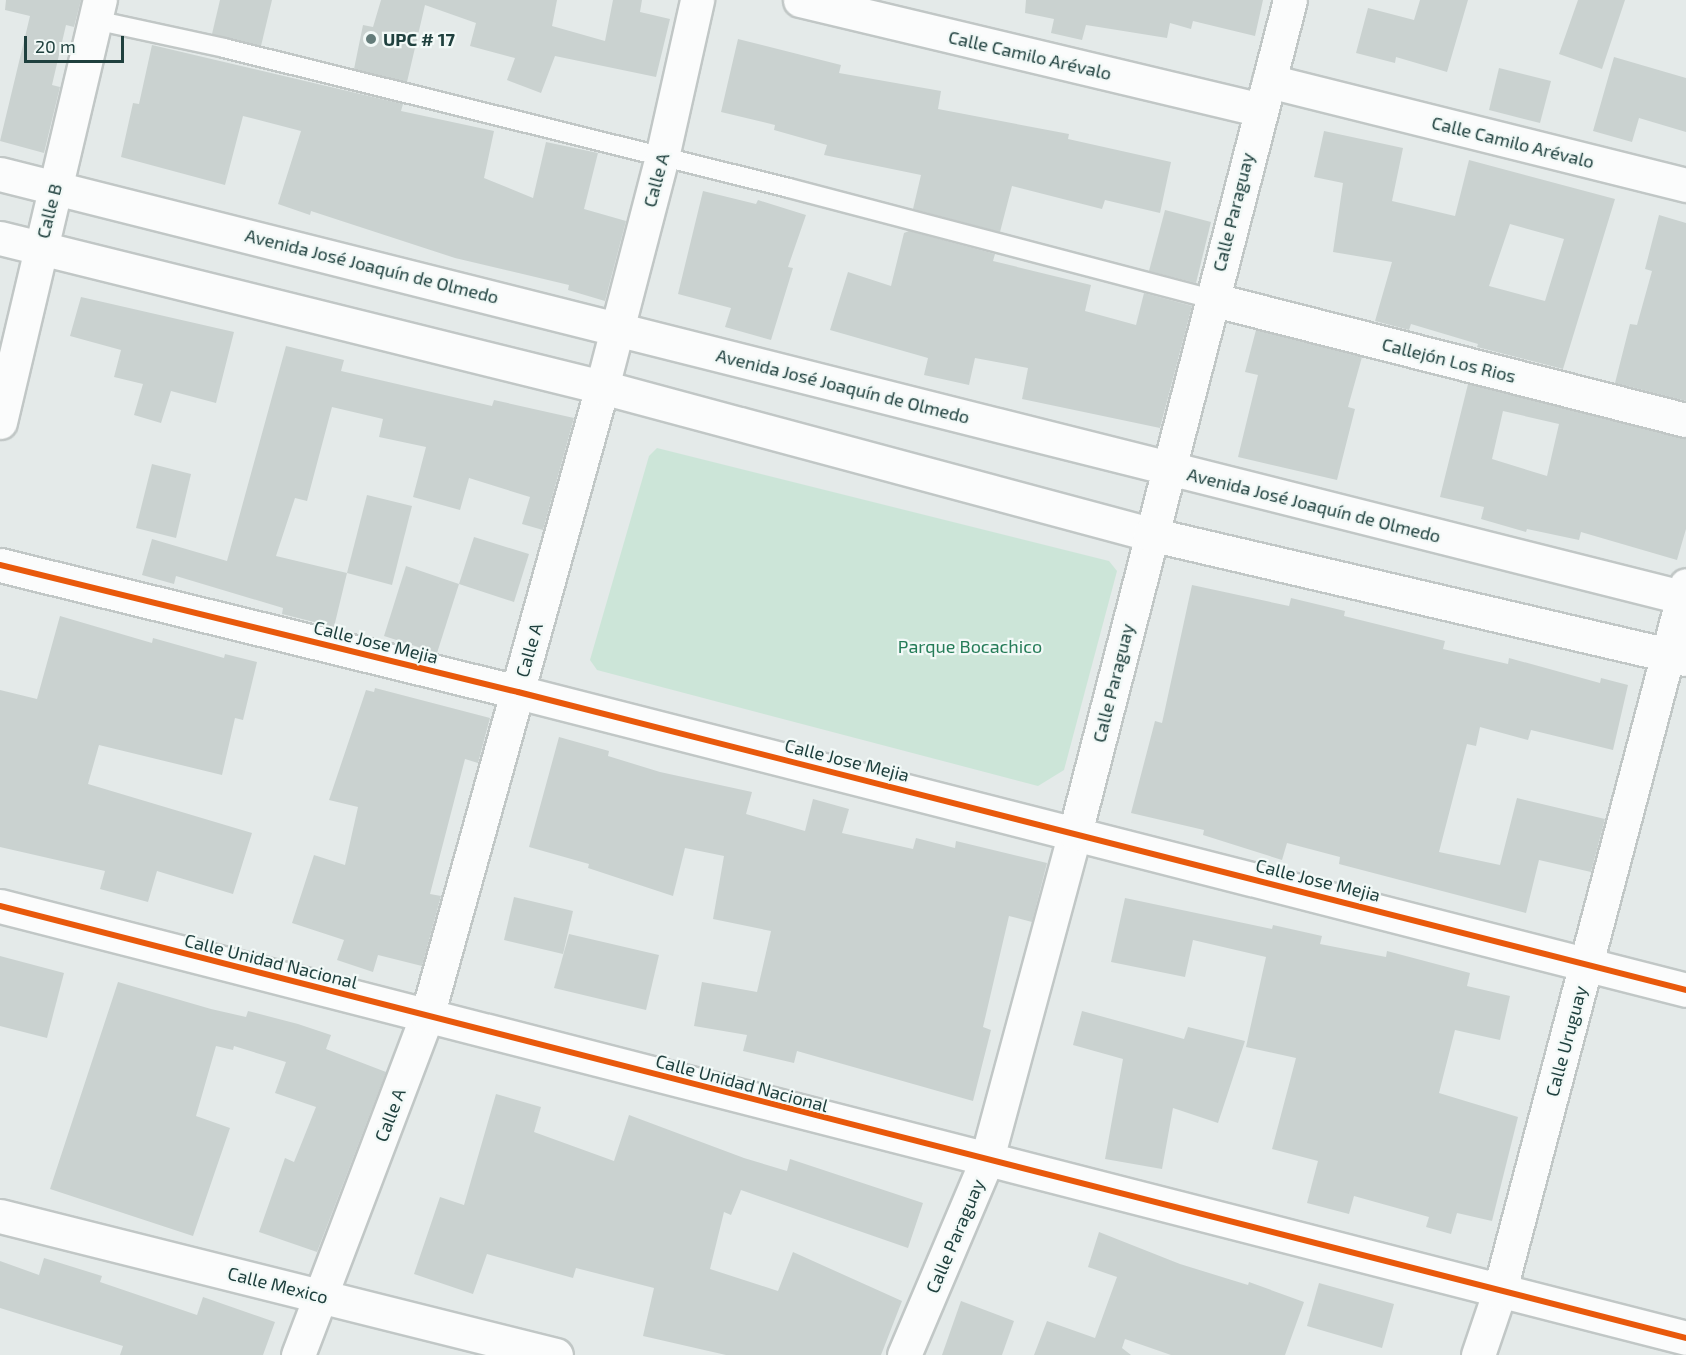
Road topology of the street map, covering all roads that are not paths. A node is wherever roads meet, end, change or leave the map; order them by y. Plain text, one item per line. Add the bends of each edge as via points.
1 (698, 0) edge
2 (800, 0) edge
3 (1290, 0) edge
4 (98, 10) edge
5 (1264, 95) junction
6 (662, 157) junction
7 (0, 174) edge
8 (1686, 185) edge
9 (55, 187) junction
10 (0, 238) edge
11 (40, 248) junction
12 (1211, 299) junction
13 (616, 327) junction
14 (602, 387) junction
15 (1686, 420) edge
16 (0, 422) edge
17 (1169, 469) junction
18 (1150, 534) junction
19 (0, 565) edge
20 (1685, 594) edge
21 (1677, 657) edge
22 (518, 692) junction
23 (1076, 833) junction
24 (0, 906) edge
25 (1587, 964) junction
26 (1686, 990) edge
27 (427, 1016) junction
28 (986, 1161) junction
29 (0, 1216) edge
30 (1499, 1293) junction
31 (322, 1296) junction
32 (1686, 1338) edge
33 (298, 1355) edge
34 (556, 1355) edge
35 (904, 1355) edge
36 (1478, 1355) edge

1 - 6 street, Calle A
2 - 5 street, Calle Camilo Arévalo
3 - 5 street, Calle Paraguay
4 - 6 lane via 224,48
4 - 9 street, Calle B
5 - 8 street, Calle Camilo Arévalo
5 - 12 street, Calle Paraguay
6 - 12 lane
6 - 13 street, Calle A
7 - 9 street, Avenida José Joaquín de Olmedo
9 - 11 street, Calle B
9 - 13 street, Avenida José Joaquín de Olmedo
10 - 11 street
11 - 14 street
11 - 16 street, Calle B
12 - 15 street, Callejón Los Rios
12 - 17 street, Calle Paraguay
13 - 14 street, Calle A
13 - 17 street, Avenida José Joaquín de Olmedo
14 - 18 street
14 - 22 street, Calle A
17 - 18 street, Calle Paraguay
17 - 20 street, Avenida José Joaquín de Olmedo
18 - 21 street
18 - 23 street, Calle Paraguay
19 - 22 street, Calle Jose Mejia
20 - 21 street, Calle Uruguay
21 - 25 street, Calle Uruguay
22 - 23 street, Calle Jose Mejia
22 - 27 street, Calle A
23 - 25 street, Calle Jose Mejia
23 - 28 street, Calle Paraguay
24 - 27 street, Calle Unidad Nacional
25 - 26 street, Calle Jose Mejia
25 - 30 street, Calle Uruguay
27 - 28 street, Calle Unidad Nacional
27 - 31 street, Calle A
28 - 30 street, Calle Unidad Nacional
28 - 35 street, Calle Paraguay
29 - 31 street, Calle Mexico
30 - 32 street, Calle Unidad Nacional
30 - 36 street, Calle Uruguay
31 - 33 street, Calle A
31 - 34 street, Calle Mexico

